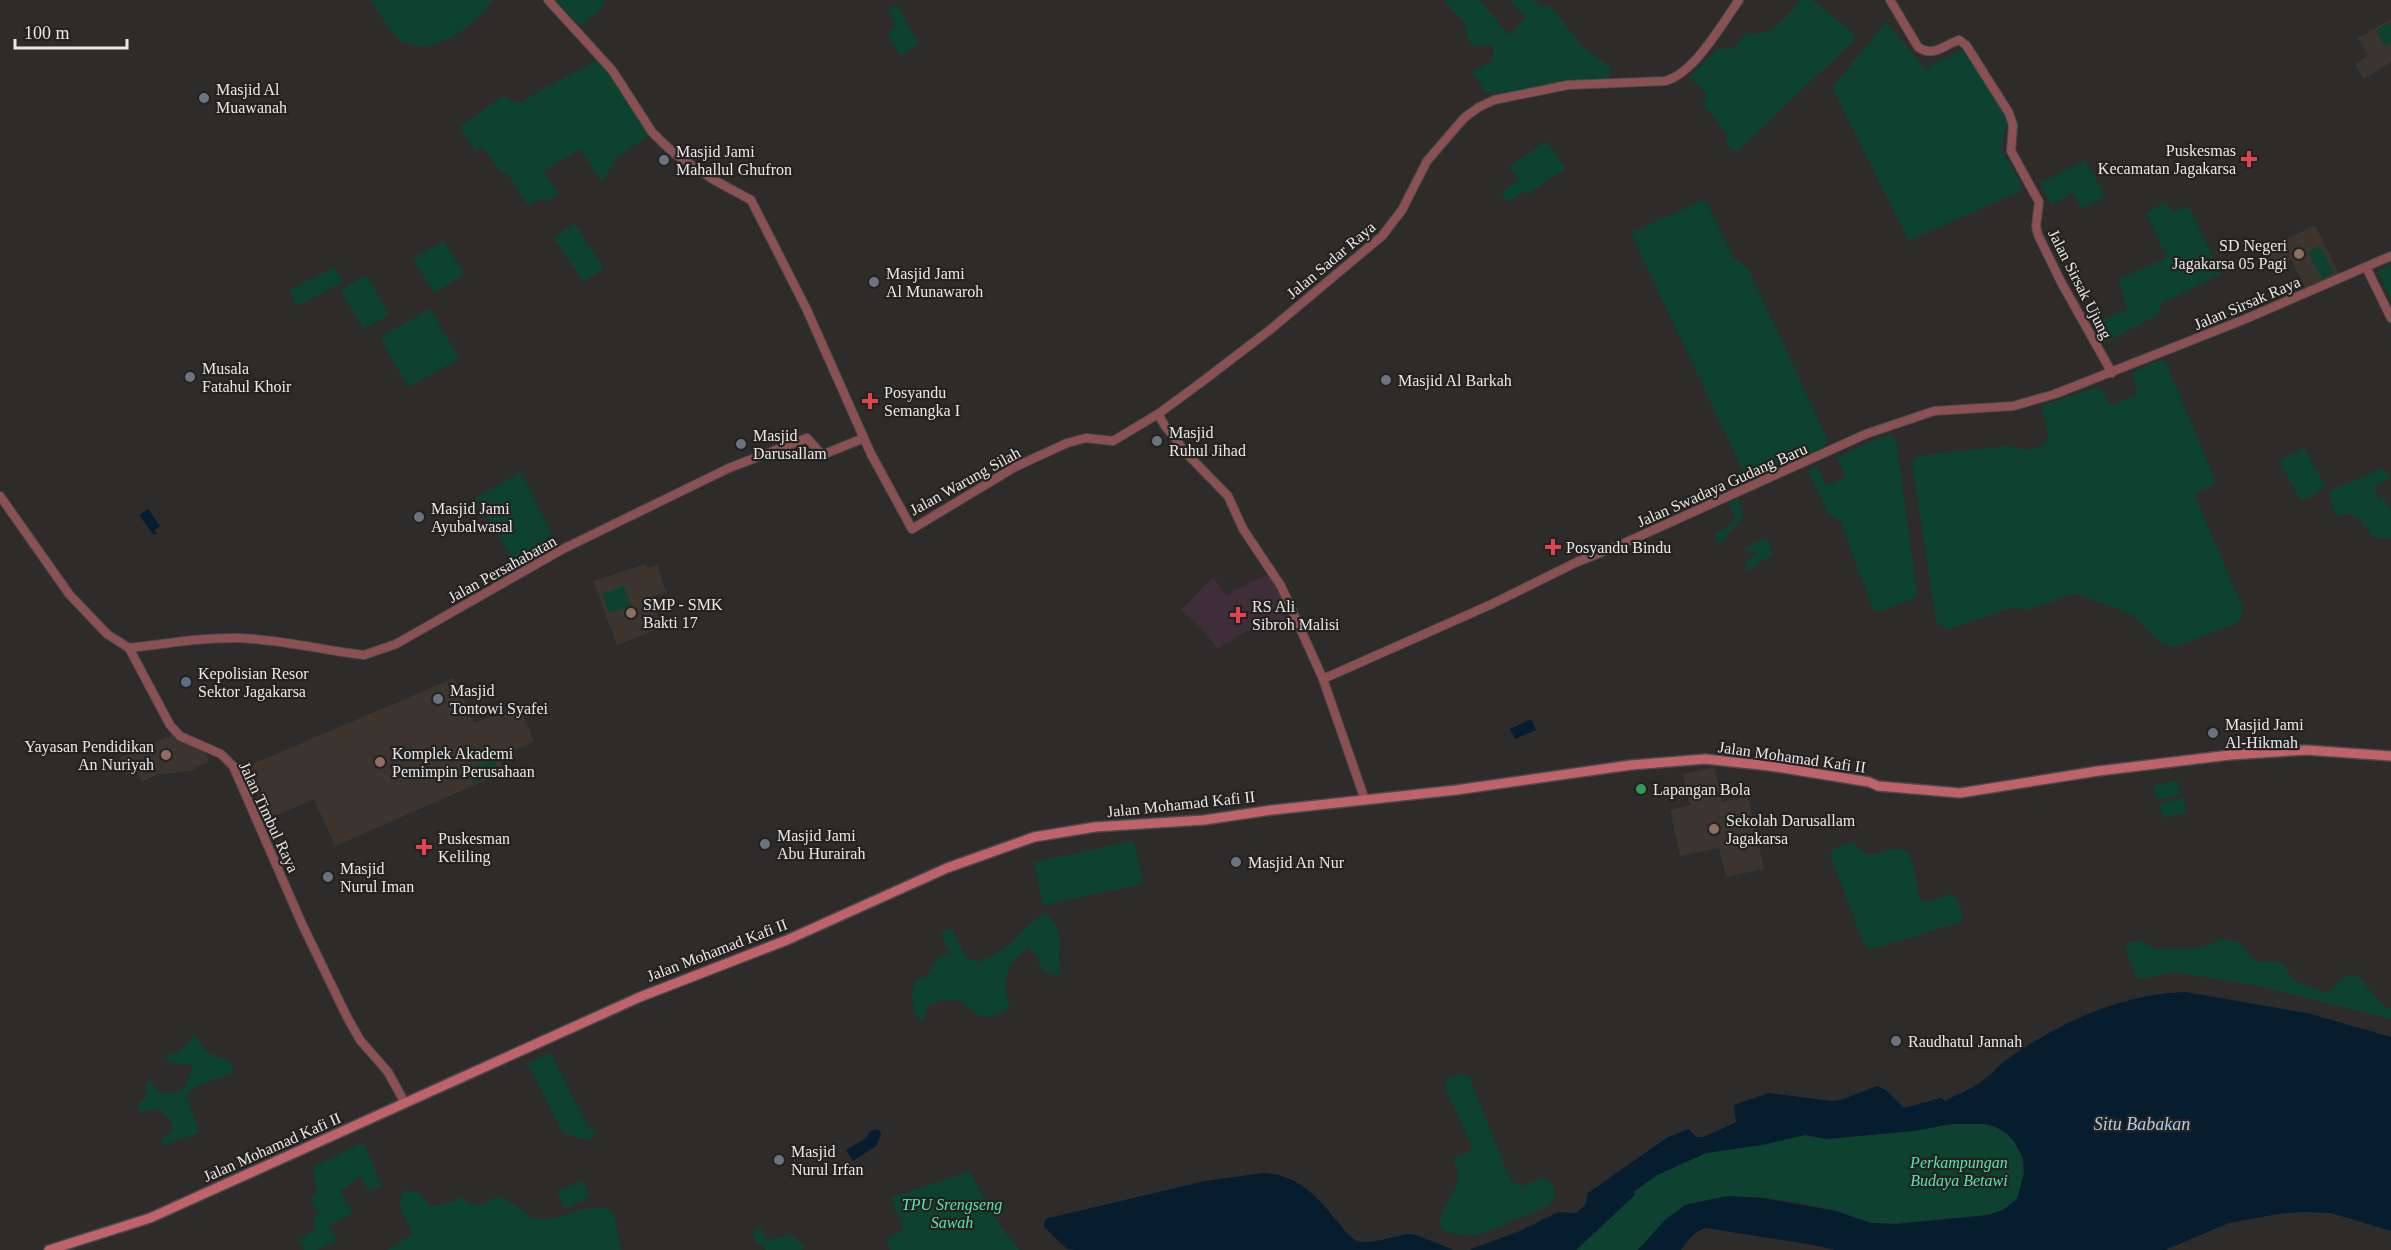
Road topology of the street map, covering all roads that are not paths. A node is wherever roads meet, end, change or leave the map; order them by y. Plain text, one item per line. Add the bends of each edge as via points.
1 (548, 0) edge
2 (1739, 0) edge
3 (1890, 0) edge
4 (2391, 256) edge
5 (2366, 267) junction
6 (2391, 318) edge
7 (2112, 373) junction
8 (1158, 414) junction
9 (864, 438) junction
10 (0, 496) edge
11 (129, 648) junction
12 (1323, 679) junction
13 (2391, 756) edge
14 (1365, 800) junction
15 (405, 1104) junction
16 (49, 1250) edge

1 - 9 street, Jalan Warung Silah via 612,70 651,132 675,154 751,200 795,284
2 - 8 street, Jalan Sadar Raya via 1702,51 1674,79 1568,85 1494,100 1479,107 1464,118 1427,161 1402,210 1382,236 1271,329
3 - 7 street, Jalan Sirsak Ujung via 1923,51 1931,53 1959,40 1966,45 2012,119 2010,148 2039,202 2038,235
4 - 5 street, Jalan Sirsak Raya
5 - 6 street
5 - 7 street, Jalan Sirsak Raya
7 - 12 street, Jalan Swadaya Gudang Baru via 2023,404 1934,411 1876,430
8 - 9 street, Jalan Warung Silah via 1113,441 1086,438 1015,466 912,529
8 - 12 street via 1188,455 1228,496 1243,529 1281,586
9 - 11 street, Jalan Persahabatan via 822,455 807,438 729,468 563,549 396,644 373,653 238,638
10 - 11 street, Jalan Timbul Raya via 69,594 107,634
11 - 15 street, Jalan Timbul Raya via 170,725 180,736 221,754 233,766 347,1017 360,1040 388,1072
12 - 14 street
13 - 14 main road, Jalan Mohamad Kafi II via 2306,750 2230,755 1949,793 1705,759
14 - 15 main road, Jalan Mohamad Kafi II via 1204,820 1095,827 1034,837 946,867 787,940 640,997
15 - 16 main road, Jalan Mohamad Kafi II via 150,1218

